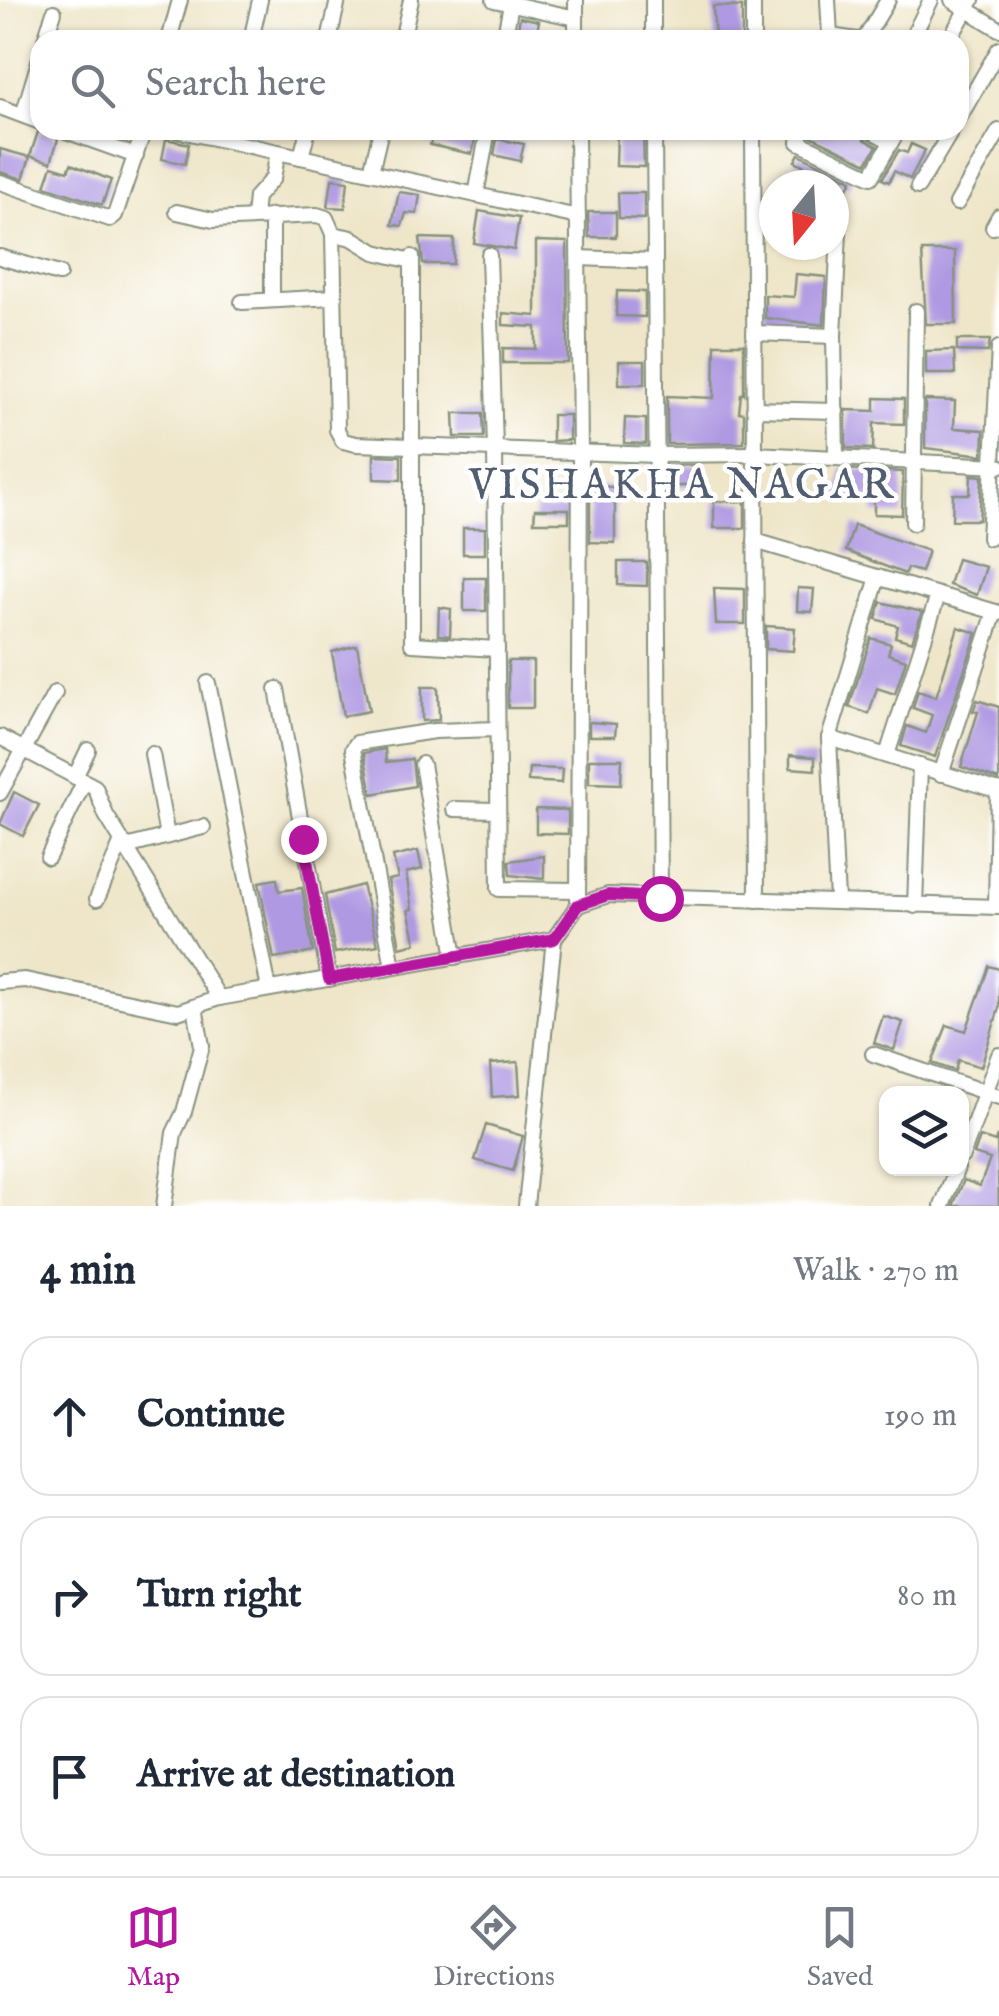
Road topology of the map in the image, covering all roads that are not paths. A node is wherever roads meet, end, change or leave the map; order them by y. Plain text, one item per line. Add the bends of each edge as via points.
1 (180, 0) edge
2 (260, 0) edge
3 (338, 0) edge
4 (412, 0) edge
5 (494, 0) edge
6 (576, 0) edge
7 (653, 0) edge
8 (752, 0) edge
9 (828, 0) edge
10 (888, 0) edge
11 (931, 0) edge
12 (952, 0) edge
13 (511, 4) junction
14 (969, 5) edge
15 (54, 12) dead end
16 (576, 18) junction
17 (999, 29) edge
18 (48, 30) edge
19 (172, 30) edge
20 (252, 30) edge
21 (331, 30) edge
22 (404, 30) edge
23 (506, 30) edge
24 (576, 30) edge
25 (653, 30) edge
26 (753, 30) edge
27 (830, 30) edge
28 (870, 30) edge
29 (915, 30) edge
30 (955, 30) edge
31 (999, 49) edge
32 (30, 92) edge
33 (969, 101) edge
34 (0, 108) edge
35 (23, 115) junction
36 (30, 118) edge
37 (999, 131) edge
38 (91, 140) edge
39 (141, 140) edge
40 (240, 140) edge
41 (306, 140) edge
42 (379, 140) edge
43 (486, 140) edge
44 (577, 140) edge
45 (654, 140) edge
46 (753, 140) edge
47 (800, 140) edge
48 (893, 140) edge
49 (946, 140) edge
50 (278, 152) junction
51 (136, 156) junction
52 (302, 157) junction
53 (371, 172) junction
54 (0, 182) edge
55 (918, 187) dead end
56 (476, 194) junction
57 (957, 204) dead end
58 (177, 212) dead end
59 (272, 216) junction
60 (578, 216) junction
61 (254, 217) junction
62 (333, 234) junction
63 (489, 255) dead end
64 (0, 256) edge
65 (578, 258) junction
66 (838, 260) edge
67 (655, 261) junction
68 (59, 274) dead end
69 (334, 297) junction
70 (272, 300) junction
71 (242, 302) dead end
72 (916, 310) dead end
73 (754, 332) junction
74 (834, 336) junction
75 (999, 348) edge
76 (754, 409) junction
77 (836, 410) junction
78 (411, 446) junction
79 (494, 448) junction
80 (580, 450) junction
81 (656, 454) junction
82 (755, 454) junction
83 (836, 456) junction
84 (913, 460) junction
85 (996, 466) edge
86 (914, 523) dead end
87 (989, 538) dead end
88 (756, 541) junction
89 (878, 577) junction
90 (938, 595) junction
91 (997, 612) edge
92 (496, 648) junction
93 (208, 683) dead end
94 (278, 690) dead end
95 (55, 693) dead end
96 (498, 729) junction
97 (0, 737) edge
98 (829, 738) junction
99 (88, 750) dead end
100 (24, 751) junction
101 (152, 754) dead end
102 (887, 755) junction
103 (422, 764) dead end
104 (920, 766) junction
105 (941, 774) junction
106 (79, 779) junction
107 (998, 791) edge
108 (0, 793) edge
109 (454, 810) dead end
110 (498, 810) junction
111 (203, 826) dead end
112 (167, 836) junction
113 (124, 844) junction
114 (48, 858) dead end
115 (578, 898) junction
116 (660, 898) junction
117 (97, 900) dead end
118 (757, 900) junction
119 (836, 900) junction
120 (915, 906) junction
121 (997, 907) edge
122 (554, 939) junction
123 (456, 957) junction
124 (393, 968) junction
125 (329, 979) junction
126 (0, 982) edge
127 (268, 989) junction
128 (218, 998) junction
129 (194, 1007) junction
130 (873, 1054) dead end
131 (999, 1055) edge
132 (993, 1094) edge
133 (969, 1142) edge
134 (954, 1176) edge
135 (164, 1206) edge
136 (526, 1206) edge
137 (942, 1206) edge

1 - 19 street
2 - 20 street
3 - 21 street
4 - 22 street
5 - 13 street
6 - 16 street
7 - 25 street
8 - 26 street
9 - 27 street
10 - 28 street
11 - 29 street
12 - 14 street
13 - 16 street
13 - 23 street
14 - 17 street
14 - 30 street
15 - 18 street
16 - 24 street
31 - 33 street
32 - 35 street
34 - 35 street
35 - 36 street
37 - 57 street
38 - 51 street
39 - 51 street
40 - 50 street
41 - 52 street
42 - 53 street
43 - 56 street
44 - 60 street
45 - 67 street
46 - 73 street
47 - 48 street via 871,177
49 - 55 street
50 - 52 street
50 - 61 street via 273,178 256,197
51 - 54 street via 110,219
52 - 53 street
53 - 56 street
56 - 60 street
58 - 61 street via 213,220
59 - 61 street
59 - 62 street via 317,215
59 - 70 street
60 - 65 street
62 - 69 street
62 - 78 street via 412,259
63 - 79 street
64 - 68 street
65 - 67 street
65 - 80 street
66 - 74 street
67 - 81 street
69 - 70 street
69 - 78 street via 343,441
70 - 71 street
72 - 84 street
73 - 74 street
73 - 76 street
74 - 77 street
75 - 85 street
76 - 77 street
76 - 82 street
77 - 83 street
78 - 79 street
78 - 92 street via 412,644
79 - 80 street
79 - 92 street
80 - 81 street
80 - 115 street
81 - 82 street
81 - 116 street
82 - 83 street
82 - 88 street
83 - 84 street
84 - 85 street
84 - 86 street
85 - 87 street
88 - 89 street
88 - 118 street
89 - 90 street
89 - 98 street
90 - 91 street
90 - 102 street
91 - 105 street
92 - 96 street
93 - 127 street
94 - 125 street
95 - 100 street
96 - 110 street
96 - 124 street via 434,731 353,749
97 - 100 street
98 - 102 street
98 - 119 street
99 - 106 street
100 - 106 street
100 - 108 street
101 - 112 street
102 - 104 street
103 - 123 street
104 - 105 street
104 - 120 street
105 - 107 street
106 - 113 street via 95,787
106 - 114 street
107 - 121 street
109 - 110 street
110 - 115 street via 499,889
111 - 112 street
112 - 113 street
113 - 117 street
113 - 128 street
115 - 116 street
115 - 122 street
116 - 118 street
118 - 119 street
119 - 120 street
120 - 121 street
122 - 123 street
122 - 136 street
123 - 124 street
124 - 125 street
125 - 127 street
126 - 129 street via 26,980 178,1012
127 - 128 street
128 - 129 street
129 - 135 street via 202,1046 174,1132
130 - 132 street
131 - 132 street
132 - 133 street
134 - 137 street

